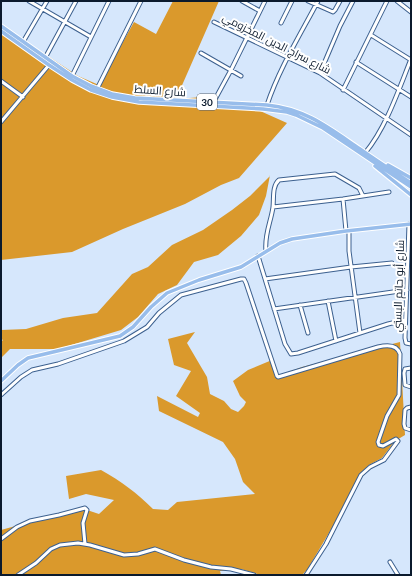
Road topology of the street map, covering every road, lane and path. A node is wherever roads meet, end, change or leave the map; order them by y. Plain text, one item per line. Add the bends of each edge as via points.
1 (29, 1) edge
2 (47, 1) edge
3 (76, 1) edge
4 (109, 1) edge
5 (141, 1) edge
6 (242, 1) edge
7 (265, 1) edge
8 (292, 1) edge
9 (308, 1) edge
10 (318, 1) edge
11 (340, 1) edge
12 (353, 1) edge
13 (386, 1) edge
14 (397, 1) edge
15 (316, 5) junction
16 (42, 9) junction
17 (260, 11) junction
18 (411, 12) edge
19 (64, 22) junction
20 (214, 22) dead end
21 (281, 24) dead end
22 (1, 26) edge
23 (1, 31) edge
24 (371, 34) junction
25 (91, 37) junction
26 (247, 38) junction
27 (23, 42) junction
28 (201, 53) dead end
29 (288, 57) junction
30 (45, 58) junction
31 (411, 60) edge
32 (356, 62) junction
33 (49, 65) junction
34 (231, 70) junction
35 (320, 73) junction
36 (72, 76) junction
37 (241, 76) dead end
38 (1, 81) edge
39 (96, 89) junction
40 (399, 89) junction
41 (344, 90) junction
42 (23, 97) junction
43 (411, 97) edge
44 (213, 103) junction
45 (267, 105) junction
46 (386, 118) junction
47 (1, 122) edge
48 (411, 135) edge
49 (366, 153) junction
50 (376, 160) junction
51 (371, 161) junction
52 (411, 178) edge
53 (411, 183) edge
54 (411, 188) edge
55 (388, 192) dead end
56 (411, 195) edge
57 (363, 196) junction
58 (343, 199) junction
59 (273, 207) junction
60 (410, 224) edge
61 (348, 231) junction
62 (410, 241) edge
63 (266, 251) junction
64 (258, 256) junction
65 (410, 261) edge
66 (392, 263) dead end
67 (351, 267) junction
68 (265, 279) junction
69 (406, 290) junction
70 (355, 298) junction
71 (406, 298) junction
72 (411, 298) edge
73 (328, 301) junction
74 (300, 305) junction
75 (274, 309) junction
76 (411, 317) edge
77 (406, 319) junction
78 (308, 333) dead end
79 (360, 333) junction
80 (336, 341) junction
81 (411, 344) edge
82 (411, 368) edge
83 (1, 382) edge
84 (411, 387) edge
85 (1, 395) edge
86 (411, 407) edge
87 (410, 430) edge
88 (1, 539) edge
89 (85, 544) junction
90 (390, 562) dead end
91 (18, 575) edge
92 (254, 575) edge
93 (306, 575) edge
94 (398, 575) edge

1 - 16 street
2 - 16 street
3 - 19 street
4 - 25 street
5 - 39 street
6 - 17 street
7 - 17 street
8 - 21 street
9 - 15 street
10 - 15 street
11 - 15 street via 334,12
12 - 35 street
13 - 24 street
14 - 18 street
15 - 29 street
16 - 19 street
16 - 27 street
17 - 26 street
19 - 25 street
19 - 30 street
20 - 26 street, شارع سراج الدين المخزومي
22 - 27 main road, شارع السلط / 30
23 - 33 main road, شارع السلط / 30
24 - 31 street
24 - 32 street
25 - 36 street
26 - 29 street, شارع سراج الدين المخزومي
26 - 34 street
27 - 30 main road, شارع السلط / 30
28 - 34 street
29 - 35 street, شارع سراج الدين المخزومي
29 - 45 street
30 - 36 main road, شارع السلط / 30
31 - 40 street
32 - 40 street
32 - 41 street
33 - 42 street
33 - 51 main road, شارع السلط / 30 via 86,88 120,99 263,108 296,115 323,128
34 - 37 street
34 - 44 street
35 - 41 street, شارع سراج الدين المخزومي
36 - 39 main road, شارع السلط / 30
38 - 42 street
39 - 44 main road, شارع السلط / 30 via 131,98
40 - 43 street
40 - 46 street
41 - 46 street, شارع سراج الدين المخزومي
42 - 47 street
44 - 45 main road, شارع السلط / 30
45 - 49 main road, شارع السلط / 30 via 290,109 315,119
46 - 48 street, شارع سراج الدين المخزومي
46 - 49 street
49 - 50 main road, شارع السلط / 30
50 - 52 main road
50 - 53 main road, شارع السلط / 30
51 - 54 main road, شارع السلط / 30
51 - 56 main road
55 - 57 street
57 - 58 street
57 - 59 street via 359,188 336,174 282,179 275,185
58 - 59 street
58 - 61 street
59 - 63 street via 266,234
60 - 61 main road
60 - 62 street, شارع أبو حاتم البستي
61 - 63 main road via 292,239
61 - 67 street
62 - 65 street, شارع أبو حاتم البستي
63 - 64 main road
64 - 68 street
64 - 83 main road via 236,269 167,293 133,327 120,336 28,358
65 - 69 street, شارع أبو حاتم البستي
66 - 67 street
67 - 68 street
67 - 70 street
68 - 75 street
69 - 70 street
69 - 71 street, شارع أبو حاتم البستي
70 - 73 street
70 - 79 street
71 - 72 street
71 - 77 street, شارع أبو حاتم البستي
73 - 74 street
73 - 80 street
74 - 75 street
74 - 78 street
75 - 80 street via 285,344 291,354
76 - 77 street
77 - 79 street
77 - 81 street, شارع أبو حاتم البستي via 406,342
79 - 80 street
82 - 84 street via 406,369 404,373 405,385
85 - 93 street via 32,370 58,364 124,341 147,327 181,295 241,279 246,283 266,347 279,378 378,347 390,345 396,348 400,354 399,395 389,412 378,442 383,446 396,439 398,441 384,460 370,467 360,478 326,544
86 - 87 street via 406,409 404,418 404,427
88 - 89 street via 16,527 30,521 85,508 88,510 83,523
89 - 91 street via 60,546 50,550
89 - 92 street via 124,555 158,550 184,560
90 - 94 street

